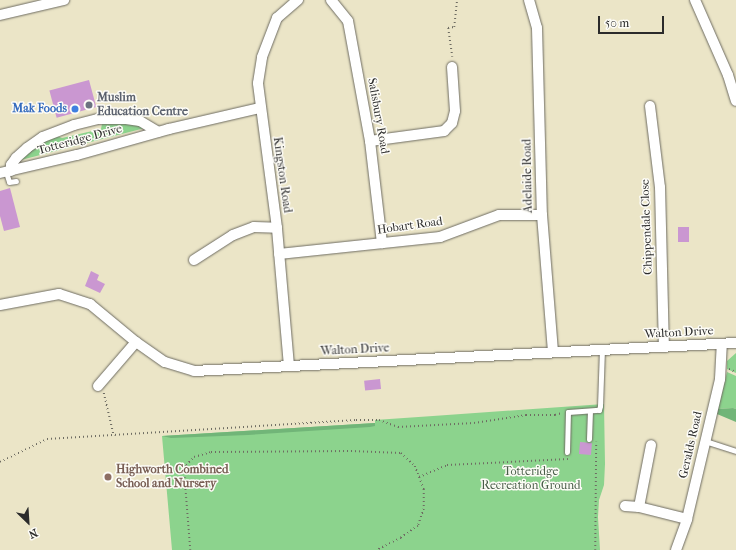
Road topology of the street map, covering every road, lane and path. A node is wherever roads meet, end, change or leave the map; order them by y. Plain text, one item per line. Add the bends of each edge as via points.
1 (64, 0) edge
2 (298, 0) edge
3 (331, 0) edge
4 (457, 0) edge
5 (529, 0) edge
6 (695, 0) edge
7 (0, 15) edge
8 (452, 67) joint
9 (736, 101) edge
10 (650, 106) dead end
11 (260, 108) junction
12 (158, 132) junction
13 (370, 141) junction
14 (6, 172) edge
15 (16, 181) dead end
16 (542, 216) junction
17 (277, 228) junction
18 (382, 243) junction
19 (279, 254) junction
20 (194, 260) dead end
21 (0, 305) edge
22 (136, 342) junction
23 (736, 343) edge
24 (722, 344) junction
25 (664, 347) junction
26 (602, 350) junction
27 (553, 352) junction
28 (289, 366) junction
29 (99, 384) joint
30 (590, 411) junction
31 (568, 412) junction
32 (114, 436) junction
33 (589, 439) joint
34 (705, 441) junction
35 (651, 445) dead end
36 (736, 451) edge
37 (567, 452) joint
38 (0, 462) edge
39 (419, 477) junction
40 (625, 506) dead end
41 (639, 507) junction
42 (687, 519) junction
43 (190, 550) edge
44 (377, 550) edge
45 (595, 550) edge
46 (676, 550) edge

1 - 7 street
2 - 11 street, Kingston Road via 277,18 262,58 258,83
3 - 13 street, Salisbury Road via 348,21
4 - 8 path via 454,26 448,28
5 - 16 street, Adelaide Road via 537,28
6 - 9 street via 728,75
8 - 13 street via 455,111 452,123 444,131
10 - 25 street, Chippendale Close via 660,187
11 - 12 street, Totteridge Drive
11 - 17 street, Kingston Road
12 - 14 street, Totteridge Drive
12 - 14 street via 140,120 98,119 74,125 43,137 27,148
13 - 18 street, Salisbury Road
14 - 15 lane via 9,182
16 - 18 street, Hobart Road via 499,215 440,238
16 - 27 street, Adelaide Road
17 - 19 street, Kingston Road
17 - 20 street via 254,227 233,235
18 - 19 street, Hobart Road
19 - 28 street, Kingston Road
21 - 22 street, Walton Drive via 59,294 90,304
22 - 28 street, Walton Drive via 165,362 194,371
22 - 29 street
23 - 24 street, Walton Drive
24 - 25 street, Walton Drive
24 - 34 street, Geralds Road via 720,379
25 - 26 street, Walton Drive
26 - 27 street, Walton Drive
26 - 30 lane via 600,406 599,410
27 - 28 street, Walton Drive
29 - 32 path
30 - 31 lane
30 - 33 lane
31 - 32 path via 474,423 398,427 379,420 364,420
31 - 37 lane
32 - 38 path via 47,439
33 - 45 path via 597,442
34 - 36 lane
34 - 42 street, Geralds Road
35 - 41 street
37 - 39 path via 568,461 447,465
39 - 43 path via 415,466 401,453 211,452 194,457 186,465 184,474
39 - 44 path via 424,489 424,509 418,526
40 - 41 street
41 - 42 street
42 - 46 street, Geralds Road

